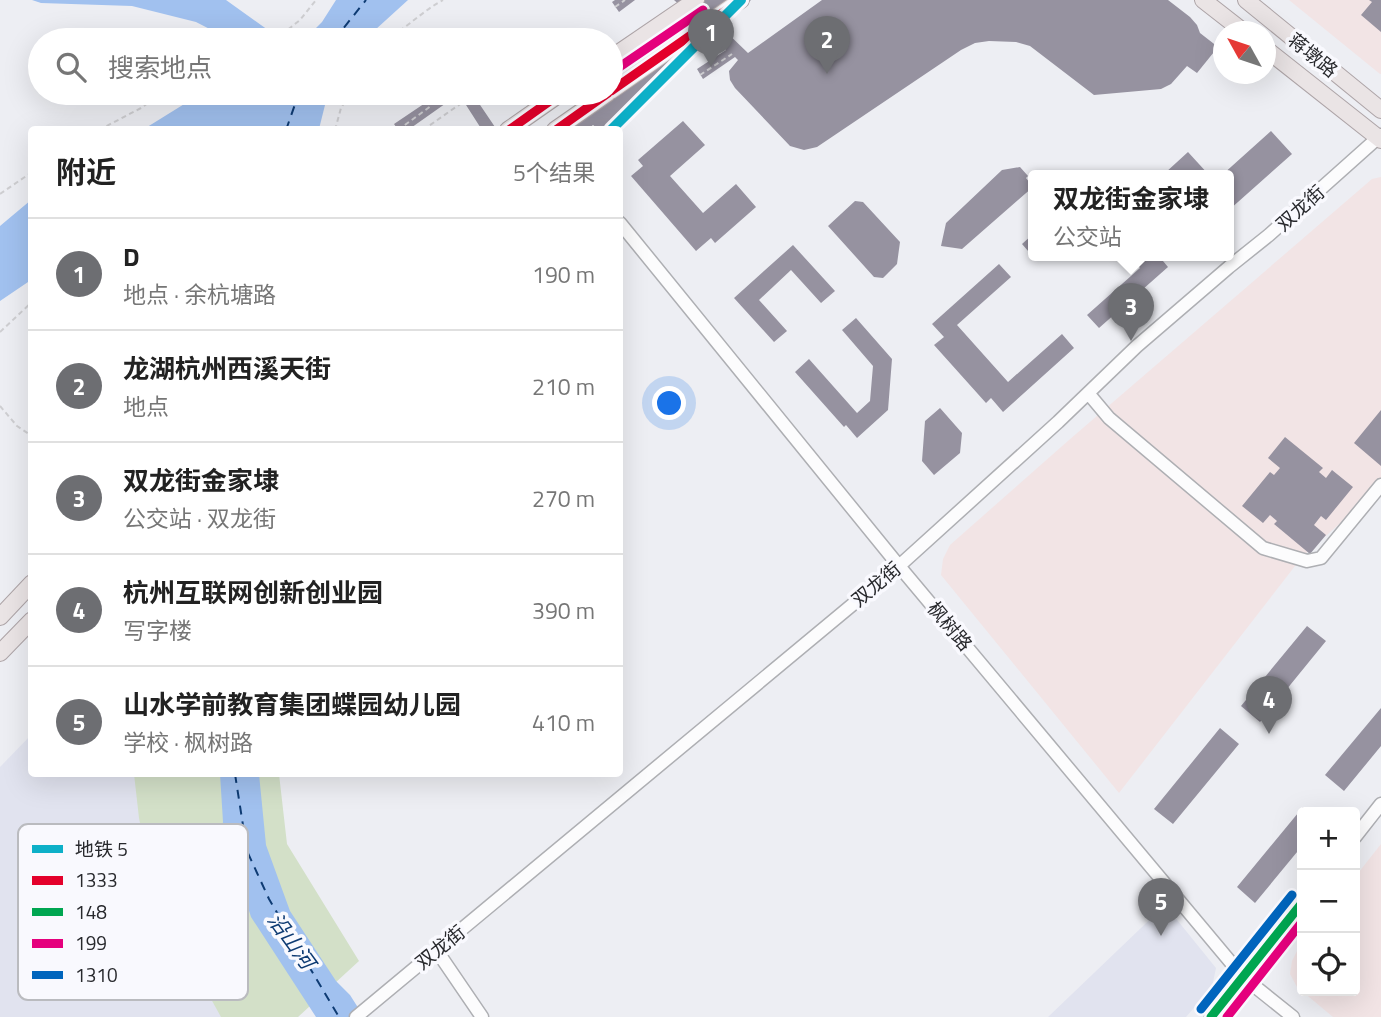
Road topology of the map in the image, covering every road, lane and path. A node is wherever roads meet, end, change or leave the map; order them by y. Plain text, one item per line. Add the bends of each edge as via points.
1 (316, 0) edge
2 (443, 0) edge
3 (625, 0) edge
4 (696, 0) edge
5 (741, 0) edge
6 (1203, 0) edge
7 (1246, 0) edge
8 (615, 7) dead end
9 (1230, 21) edge
10 (291, 28) edge
11 (405, 28) edge
12 (623, 50) edge
13 (732, 54) dead end
14 (1276, 57) edge
15 (700, 75) dead end
16 (623, 82) edge
17 (145, 105) edge
18 (343, 105) edge
19 (459, 105) edge
20 (544, 105) edge
21 (591, 105) edge
22 (431, 107) dead end
23 (1381, 110) edge
24 (107, 126) edge
25 (336, 126) edge
26 (404, 126) edge
27 (429, 126) edge
28 (514, 126) edge
29 (561, 126) edge
30 (1380, 137) edge
31 (28, 175) edge
32 (0, 194) edge
33 (623, 227) edge
34 (28, 306) edge
35 (0, 332) edge
36 (1088, 393) junction
37 (0, 406) edge
38 (28, 433) edge
39 (1381, 485) edge
40 (899, 566) junction
41 (28, 587) edge
42 (0, 617) edge
43 (28, 624) edge
44 (0, 653) edge
45 (1381, 803) edge
46 (1360, 830) edge
47 (1297, 909) edge
48 (437, 951) junction
49 (1244, 977) junction
50 (356, 1017) edge
51 (482, 1017) edge
52 (1211, 1017) edge
53 (1293, 1017) edge

1 - 10 path
2 - 11 path
3 - 8 path
4 - 12 main road
5 - 16 main road
6 - 9 main road
7 - 23 main road, 蒋墩路
13 - 15 path
14 - 30 main road, 蒋墩路
17 - 24 path
18 - 25 path
19 - 27 path
20 - 28 main road
21 - 29 main road
22 - 26 path
30 - 36 street, 双龙街
31 - 32 path
33 - 40 street, 枫树路
34 - 35 path
36 - 39 street via 1119,427 1262,548 1307,561 1321,558
36 - 40 street, 双龙街
37 - 38 path
40 - 48 street, 双龙街
40 - 49 street, 枫树路
41 - 42 main road
43 - 44 main road
45 - 46 street
47 - 49 street
48 - 50 street, 双龙街
48 - 51 street
49 - 52 street
49 - 53 street, 枫树路

